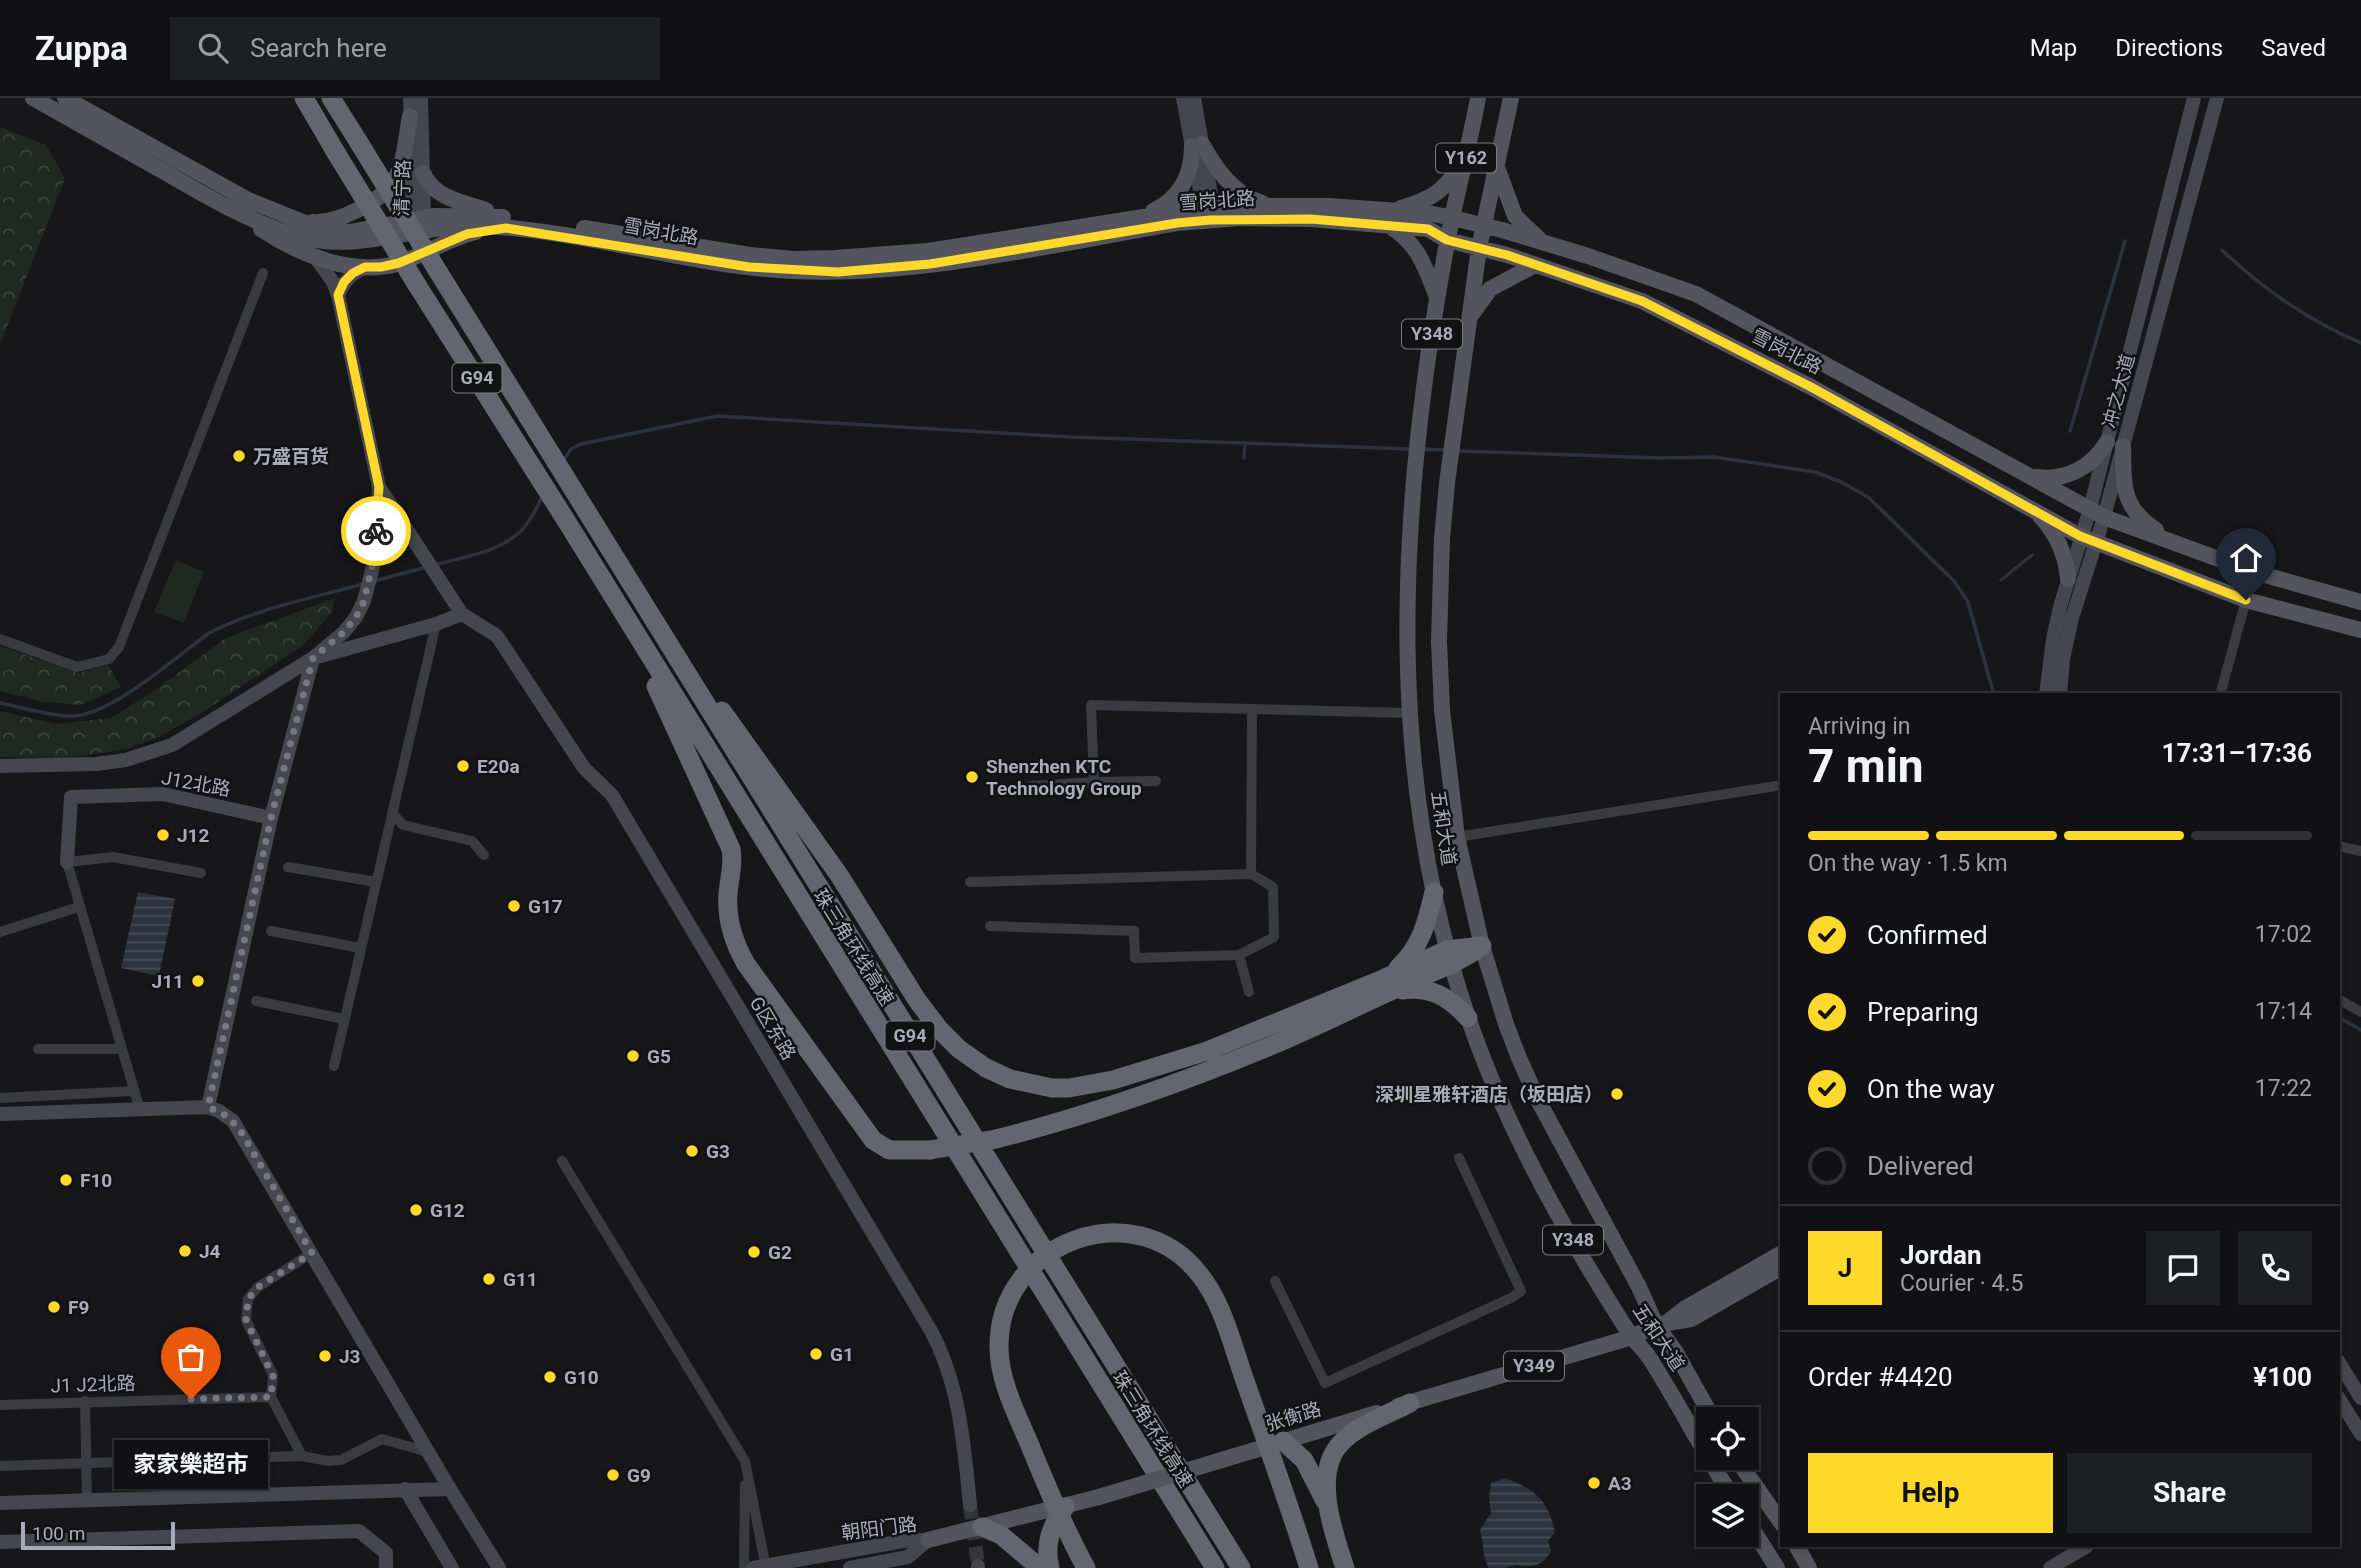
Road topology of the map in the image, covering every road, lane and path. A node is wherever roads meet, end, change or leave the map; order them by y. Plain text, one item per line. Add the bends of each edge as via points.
1 (33, 98) edge
2 (65, 98) edge
3 (304, 98) edge
4 (331, 98) edge
5 (410, 98) edge
6 (421, 98) edge
7 (1183, 98) edge
8 (1194, 98) edge
9 (1478, 98) edge
10 (1511, 98) edge
11 (2193, 98) edge
12 (2217, 98) edge
13 (410, 116) junction
14 (1197, 145) junction
15 (1465, 162) junction
16 (1498, 167) junction
17 (423, 173) junction
18 (1268, 205) junction
19 (1208, 211) junction
20 (239, 214) junction
21 (1143, 216) junction
22 (1389, 217) junction
23 (1453, 218) junction
24 (296, 221) junction
25 (418, 222) junction
26 (507, 223) junction
27 (1485, 226) junction
28 (1447, 240) junction
29 (1542, 243) junction
30 (1479, 248) junction
31 (314, 257) junction
32 (1535, 265) junction
33 (365, 267) junction
34 (263, 273) dead end
35 (338, 295) junction
36 (1438, 299) junction
37 (1469, 319) junction
38 (2107, 442) junction
39 (2123, 446) junction
40 (2027, 475) junction
41 (379, 487) junction
42 (2030, 507) junction
43 (2097, 513) junction
44 (2080, 536) junction
45 (2096, 542) junction
46 (2175, 543) junction
47 (2068, 579) junction
48 (633, 589) junction
49 (2246, 600) junction
50 (616, 601) junction
51 (2361, 602) edge
52 (461, 614) junction
53 (436, 624) junction
54 (2361, 630) edge
55 (0, 639) edge
56 (313, 658) junction
57 (2046, 693) edge
58 (2060, 693) edge
59 (2221, 693) edge
60 (1252, 709) junction
61 (1408, 713) junction
62 (0, 766) edge
63 (1156, 781) dead end
64 (1094, 782) junction
65 (1780, 785) edge
66 (1030, 786) dead end
67 (392, 813) junction
68 (271, 818) junction
69 (1457, 837) junction
70 (2340, 846) edge
71 (2361, 851) edge
72 (484, 855) dead end
73 (67, 862) junction
74 (288, 867) dead end
75 (201, 873) dead end
76 (1251, 874) junction
77 (376, 882) junction
78 (970, 882) dead end
79 (1434, 892) junction
80 (79, 907) junction
81 (990, 926) dead end
82 (271, 931) dead end
83 (0, 932) edge
84 (1482, 946) junction
85 (361, 948) junction
86 (1239, 955) junction
87 (1449, 957) junction
88 (1385, 986) junction
89 (1249, 992) dead end
90 (2340, 1000) edge
91 (256, 1001) dead end
92 (2361, 1012) edge
93 (1468, 1018) junction
94 (344, 1019) junction
95 (38, 1049) dead end
96 (122, 1049) junction
97 (1233, 1050) junction
98 (334, 1066) dead end
99 (134, 1091) junction
100 (0, 1098) edge
101 (208, 1107) junction
102 (140, 1110) junction
103 (0, 1114) edge
104 (1459, 1158) dead end
105 (562, 1161) dead end
106 (312, 1253) junction
107 (1780, 1254) edge
108 (1780, 1268) edge
109 (1275, 1282) dead end
110 (1661, 1324) junction
111 (1632, 1337) junction
112 (2340, 1364) edge
113 (271, 1397) junction
114 (2361, 1398) edge
115 (2340, 1400) edge
116 (85, 1402) junction
117 (1409, 1403) junction
118 (0, 1405) edge
119 (1706, 1407) edge
120 (2361, 1434) edge
121 (1283, 1441) junction
122 (428, 1452) junction
123 (302, 1455) junction
124 (745, 1461) junction
125 (86, 1463) junction
126 (0, 1466) edge
127 (1744, 1470) edge
128 (1724, 1484) edge
129 (405, 1489) junction
130 (450, 1489) junction
131 (87, 1500) junction
132 (0, 1503) edge
133 (970, 1505) tunnel mouth
134 (1327, 1505) junction
135 (1065, 1507) junction
136 (1780, 1521) edge
137 (982, 1527) junction
138 (928, 1540) junction
139 (1759, 1540) edge
140 (0, 1542) edge
141 (1797, 1547) edge
142 (2085, 1547) edge
143 (386, 1561) edge
144 (761, 1567) edge
145 (452, 1568) edge
146 (499, 1568) edge
147 (744, 1568) edge
148 (850, 1568) edge
149 (1040, 1568) edge
150 (1050, 1568) edge
151 (1086, 1568) edge
152 (1215, 1568) edge
153 (1241, 1568) edge
154 (1309, 1568) edge
155 (1345, 1568) edge
156 (1777, 1568) edge
157 (1810, 1568) edge
158 (2050, 1568) edge

1 - 20 main road, 雪岗北路
2 - 24 main road, 雪岗北路 via 248,200
3 - 50 highway, 珠三角环线高速 / G94, bridge
4 - 48 highway, 珠三角环线高速 / G94, bridge
5 - 13 street, 清宁路
6 - 17 street, 清宁路
7 - 14 street
8 - 14 street
9 - 15 main road, 五和大道 / Y162
10 - 16 main road, 五和大道 / Y162
11 - 38 street, 冲之大道
12 - 39 street, 冲之大道
13 - 24 main road via 400,168 384,192 334,219
13 - 25 street, 清宁路
14 - 18 main road via 1230,184 1253,201
14 - 19 street
14 - 21 main road via 1183,186 1161,207
15 - 22 main road via 1443,190
15 - 23 main road, 五和大道 / Y162
16 - 27 main road, 五和大道 / Y162
16 - 29 main road via 1515,216
17 - 25 street, 清宁路
17 - 26 main road via 433,190 443,196
18 - 19 main road, 雪岗北路
18 - 22 main road, 雪岗北路
19 - 21 main road, 雪岗北路
19 - 22 main road, 雪岗北路 via 1311,219
19 - 26 main road, 雪岗北路 via 1177,223 930,264 838,272 749,267
20 - 25 main road, 雪岗北路 via 295,235 337,243 380,239
20 - 31 main road via 282,243
21 - 26 main road, 雪岗北路 via 928,251 803,258
22 - 23 main road, 雪岗北路 via 1428,213
22 - 28 main road, 雪岗北路
22 - 36 main road via 1421,256
23 - 27 main road, 雪岗北路
23 - 28 main road, 五和大道 / Y348
24 - 25 main road, 雪岗北路 via 350,232
25 - 26 main road, 雪岗北路 via 447,226
26 - 33 main road via 467,234 399,263
27 - 29 main road, 雪岗北路
27 - 30 main road, 五和大道 / Y162
28 - 30 main road, 雪岗北路
28 - 36 main road, 五和大道 / Y348
29 - 40 main road, 雪岗北路 via 1696,294
30 - 32 main road, 雪岗北路
30 - 37 main road, 五和大道 / Y348
31 - 33 main road
31 - 35 street
32 - 37 main road via 1490,289
32 - 42 main road, 雪岗北路 via 1642,301
33 - 35 street via 344,282
34 - 55 street via 119,648 109,659 77,667
35 - 41 street
36 - 61 main road, 五和大道 / Y348 via 1412,485 1406,601
37 - 69 main road, 五和大道 / Y348 via 1441,539 1441,710
38 - 40 main road via 2096,457 2073,473 2055,478
38 - 43 street, 冲之大道
39 - 43 street, 冲之大道
39 - 46 main road via 2124,485 2131,508
40 - 43 main road, 雪岗北路
41 - 52 street
41 - 56 street via 374,558 364,601 344,632
42 - 44 main road, 雪岗北路
42 - 47 main road via 2058,542
43 - 44 street, 冲之大道
43 - 45 street, 冲之大道
43 - 46 main road, 雪岗北路
44 - 45 main road, 雪岗北路
44 - 47 street, 冲之大道
45 - 49 main road, 雪岗北路
45 - 58 street, 冲之大道 via 2072,618
46 - 51 main road, 雪岗北路 via 2254,572
47 - 57 street, 冲之大道
48 - 97 highway via 791,805 917,1000 960,1049 1010,1079 1069,1088
48 - 153 highway, 珠三角环线高速 / G94
49 - 54 main road, 雪岗北路
49 - 59 street
50 - 97 highway, bridge via 729,841 733,858 729,921 738,949 873,1140 889,1150 930,1150 1057,1124 1178,1082
50 - 152 highway, 珠三角环线高速 / G94
52 - 53 street
52 - 133 street, G区东路 via 497,636 584,768 612,796 931,1331 951,1381 963,1430
53 - 56 street
53 - 67 street
56 - 62 street via 172,745 96,764
56 - 68 street
60 - 61 street
60 - 64 street via 1091,705
60 - 76 street
61 - 79 main road, 五和大道 / Y348
63 - 64 street
64 - 66 street
65 - 69 street
67 - 72 street via 403,825 472,841
67 - 77 street
68 - 73 street, J12北路 via 163,794 71,797
68 - 101 street
69 - 84 main road, 五和大道 / Y348
70 - 71 street
73 - 75 street via 113,857
73 - 80 street
74 - 77 street
76 - 78 street
76 - 86 street via 1273,887 1275,937
77 - 85 street
79 - 87 main road, 五和大道 / Y348
79 - 88 highway via 1418,945
80 - 83 street
80 - 96 street
81 - 86 street via 1135,931 1135,958
82 - 85 street
84 - 87 highway
84 - 110 main road, 五和大道 / Y348 via 1506,1024 1538,1100
85 - 94 street
86 - 89 street
87 - 88 highway
87 - 93 main road, 五和大道 / Y348
88 - 93 highway via 1428,990 1449,999
88 - 97 highway
90 - 92 street
91 - 94 street
93 - 111 main road, 五和大道 / Y348 via 1531,1168
94 - 98 street
95 - 96 street
96 - 99 street
99 - 100 street
99 - 102 street
101 - 102 street
101 - 106 street via 227,1116 240,1130
102 - 103 street
104 - 109 street via 1521,1291 1511,1298 1325,1383
105 - 124 street
106 - 113 street via 258,1287 248,1299 246,1320 273,1376
106 - 122 street
107 - 110 main road, 张衡路 / Y349
108 - 110 main road, 张衡路 via 1691,1319
110 - 111 main road, 张衡路 / Y349
110 - 119 main road, 五和大道 / Y348
111 - 117 main road, 张衡路 / Y349
111 - 128 main road, 五和大道 / Y348 via 1650,1358
112 - 114 street
113 - 116 street, J1 J2北路
113 - 123 street
115 - 120 street
116 - 118 street, J1 J2北路
116 - 125 street
117 - 121 main road, 张衡路 / Y349
117 - 134 highway via 1339,1445 1329,1469
121 - 134 highway via 1304,1460
121 - 135 main road, 张衡路 / Y349, bridge
122 - 123 street via 382,1438 341,1460
122 - 130 street
123 - 125 street
124 - 144 street
124 - 147 street
125 - 126 street
125 - 131 street
127 - 136 main road
129 - 130 street
129 - 131 street
129 - 145 street
130 - 146 street
131 - 132 street
134 - 155 highway
135 - 137 main road, 张衡路
135 - 150 highway via 1048,1538
137 - 138 main road, 张衡路
137 - 149 highway via 1001,1535
138 - 144 street, 朝阳门路 via 909,1539
138 - 148 street, 朝阳门路 via 908,1557
139 - 156 main road
140 - 143 street via 359,1531
141 - 157 main road
142 - 158 street
151 - 154 highway, bridge via 1011,1400 999,1349 1000,1329 1007,1303 1037,1261 1083,1236 1126,1233 1166,1246 1186,1260 1206,1284 1229,1335

